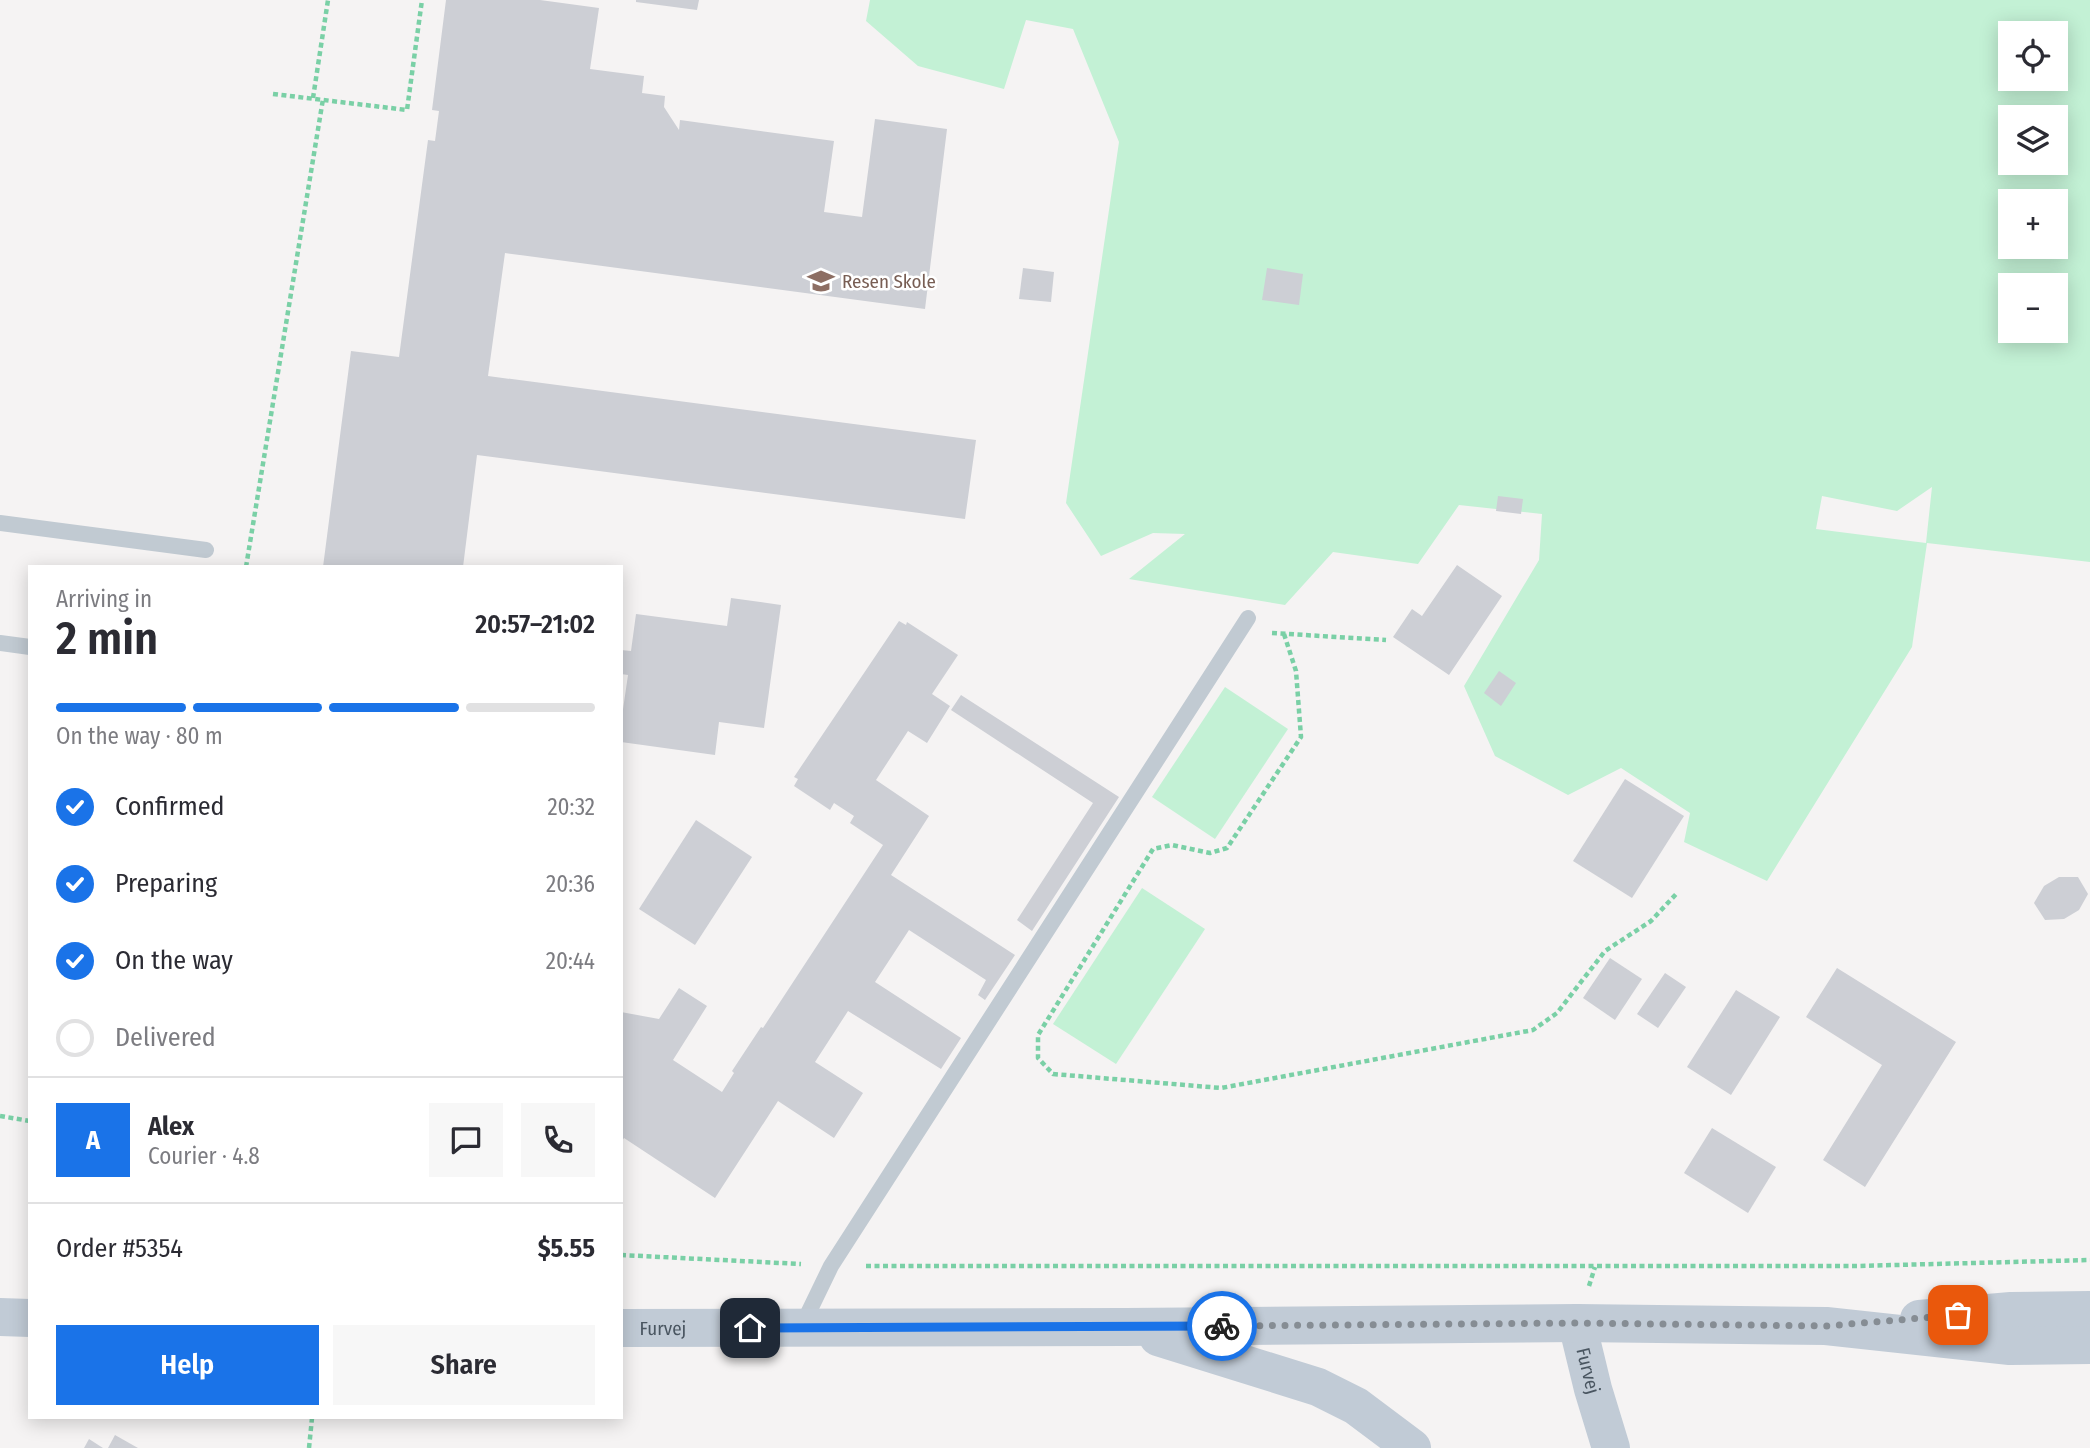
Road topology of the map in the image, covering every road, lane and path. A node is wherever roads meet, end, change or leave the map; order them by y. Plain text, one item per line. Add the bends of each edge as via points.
1 (328, 0) edge
2 (422, 0) edge
3 (273, 94) dead end
4 (313, 98) junction
5 (323, 99) junction
6 (0, 523) edge
7 (206, 550) dead end
8 (246, 565) edge
9 (1244, 625) joint
10 (1284, 634) junction
11 (1386, 640) dead end
12 (0, 643) edge
13 (28, 647) edge
14 (1678, 892) dead end
15 (0, 1115) edge
16 (28, 1121) edge
17 (623, 1255) edge
18 (2090, 1260) edge
19 (831, 1266) junction
20 (2090, 1310) edge
21 (0, 1317) edge
22 (28, 1318) edge
23 (1577, 1323) junction
24 (1826, 1326) junction
25 (1126, 1327) junction
26 (623, 1328) edge
27 (801, 1328) junction
28 (2090, 1345) edge
29 (312, 1419) edge
30 (309, 1448) edge
31 (1412, 1448) edge
32 (1611, 1448) edge

1 - 4 path
2 - 5 path via 407,110
3 - 4 path
4 - 5 path
5 - 8 path
6 - 7 lane
9 - 10 path
9 - 19 lane
10 - 11 path
10 - 14 path via 1296,671 1301,737 1227,848 1210,853 1172,845 1153,849 1038,1035 1038,1058 1053,1074 1220,1088 1533,1030 1557,1013 1605,951 1651,921
12 - 13 lane
15 - 16 path
17 - 19 path
18 - 19 path via 1856,1266
19 - 27 lane
20 - 24 main road via 2011,1311
21 - 22 main road
23 - 24 main road
23 - 25 main road, Furvej
23 - 32 main road, Furvej
24 - 28 main road via 2011,1346
25 - 27 main road, Furvej
25 - 31 main road, Furvej via 1318,1387 1356,1406
26 - 27 main road, Furvej
29 - 30 path

